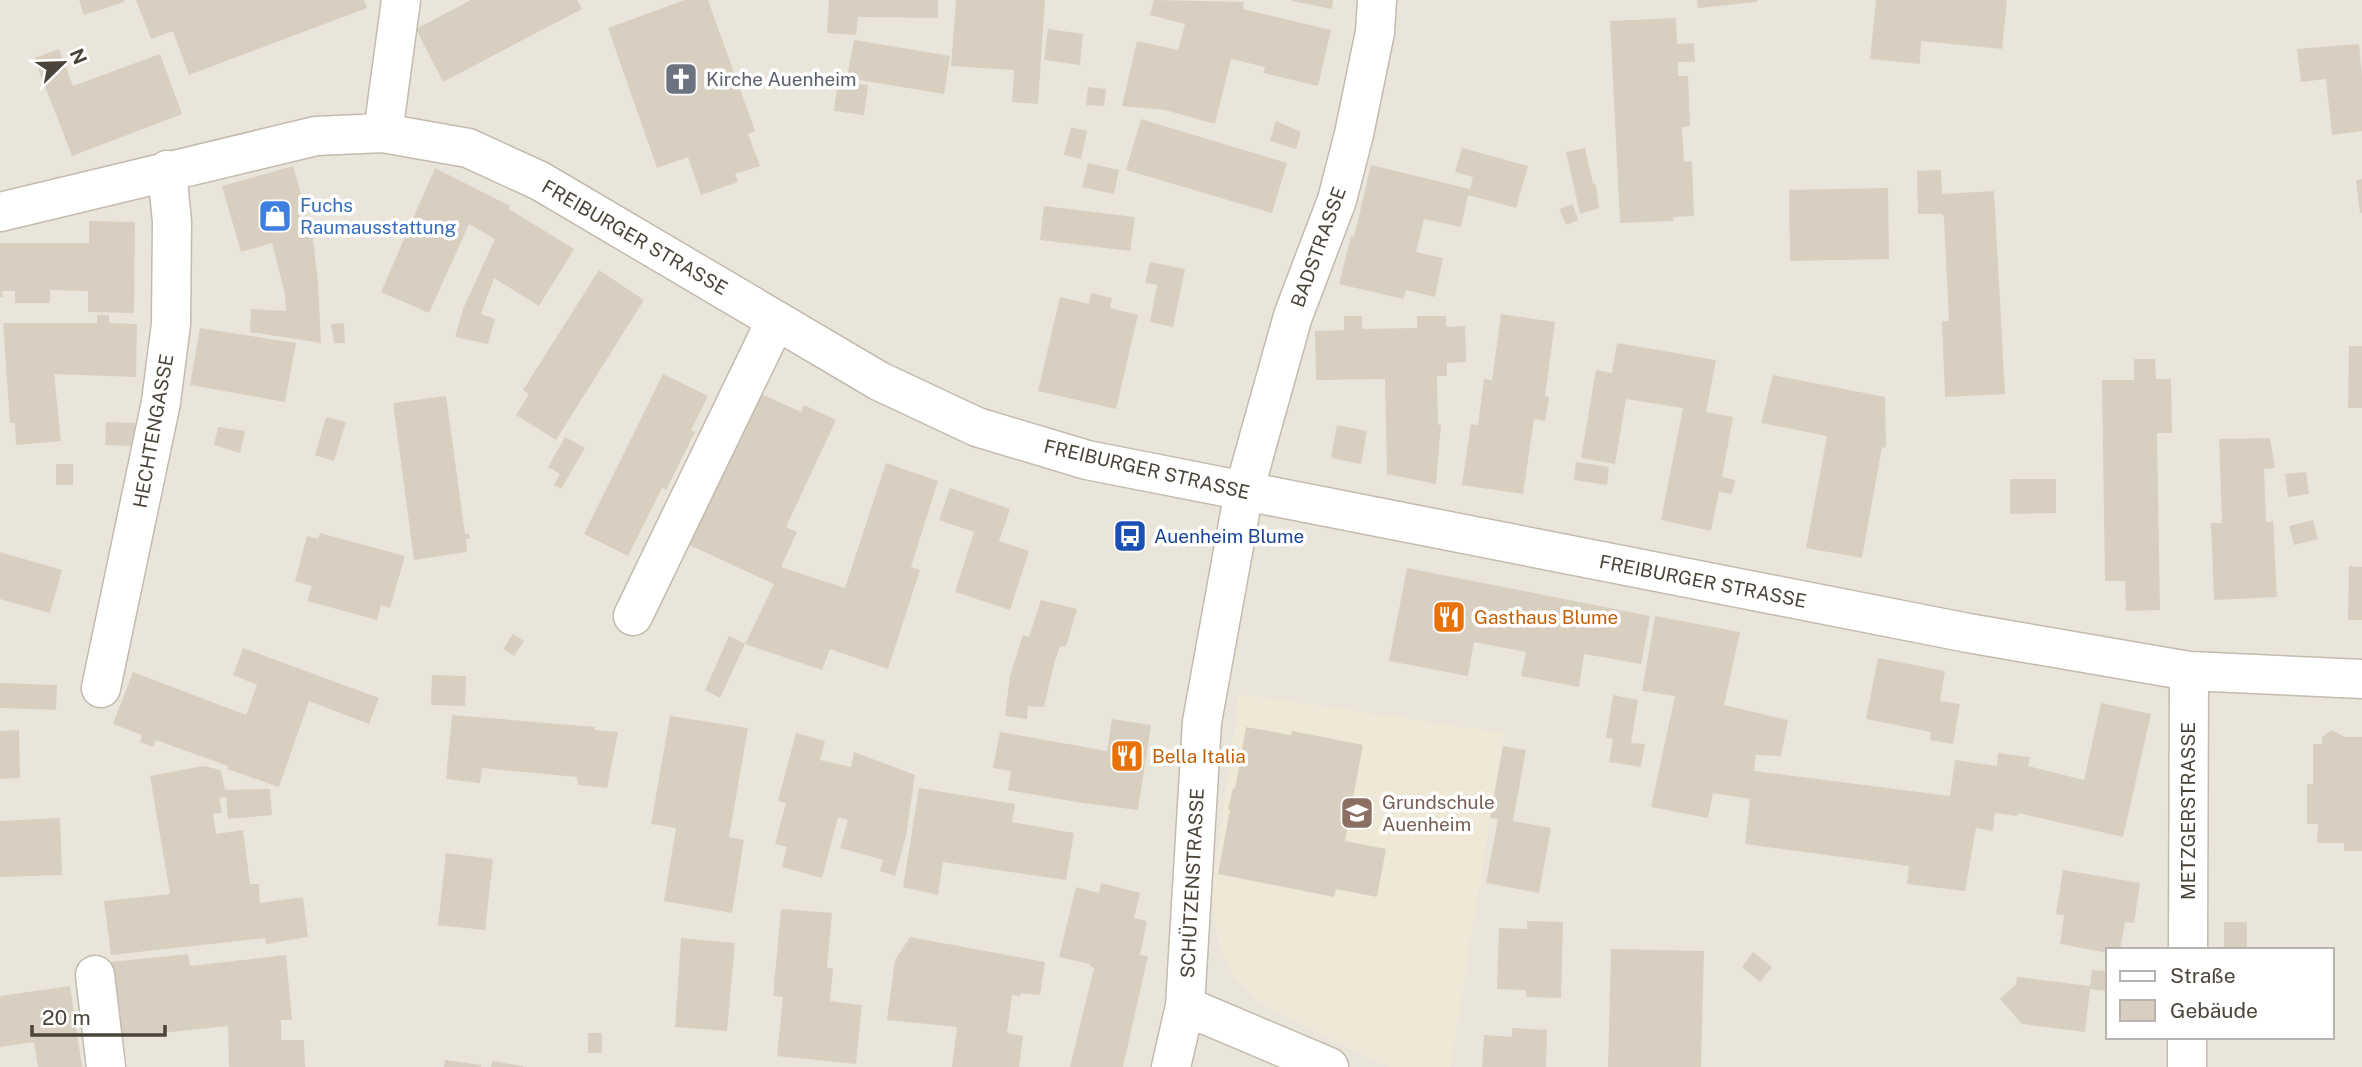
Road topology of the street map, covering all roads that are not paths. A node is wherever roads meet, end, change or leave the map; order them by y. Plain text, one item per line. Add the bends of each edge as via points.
1 (401, 0) edge
2 (1377, 0) edge
3 (383, 133) junction
4 (167, 170) junction
5 (0, 212) edge
6 (776, 320) junction
7 (1244, 491) junction
8 (633, 616) dead end
9 (2189, 671) junction
10 (2362, 679) edge
11 (101, 688) dead end
12 (2188, 948) edge
13 (95, 975) dead end
14 (1185, 1006) junction
15 (2187, 1039) edge
16 (107, 1067) edge
17 (1171, 1067) edge
18 (1329, 1067) edge
19 (2187, 1067) edge

1 - 3 street
2 - 7 street, BADSTRASSE via 1376,32 1337,200 1293,316
3 - 4 street, FREIBURGER STRASSE via 316,136
3 - 6 street, FREIBURGER STRASSE via 468,148 540,181
4 - 5 street, FREIBURGER STRASSE
4 - 11 street, HECHTENGASSE via 172,222 171,324 161,402
6 - 7 street, FREIBURGER STRASSE via 879,381 977,427 1087,460
6 - 8 street
7 - 9 street, FREIBURGER STRASSE via 1968,633
7 - 14 street, SCHÜTZENSTRASSE via 1202,722
9 - 10 street, FREIBURGER STRASSE
9 - 12 street, METZGERSTRASSE
13 - 16 street
14 - 17 street, SCHÜTZENSTRASSE
14 - 18 street
15 - 19 street

